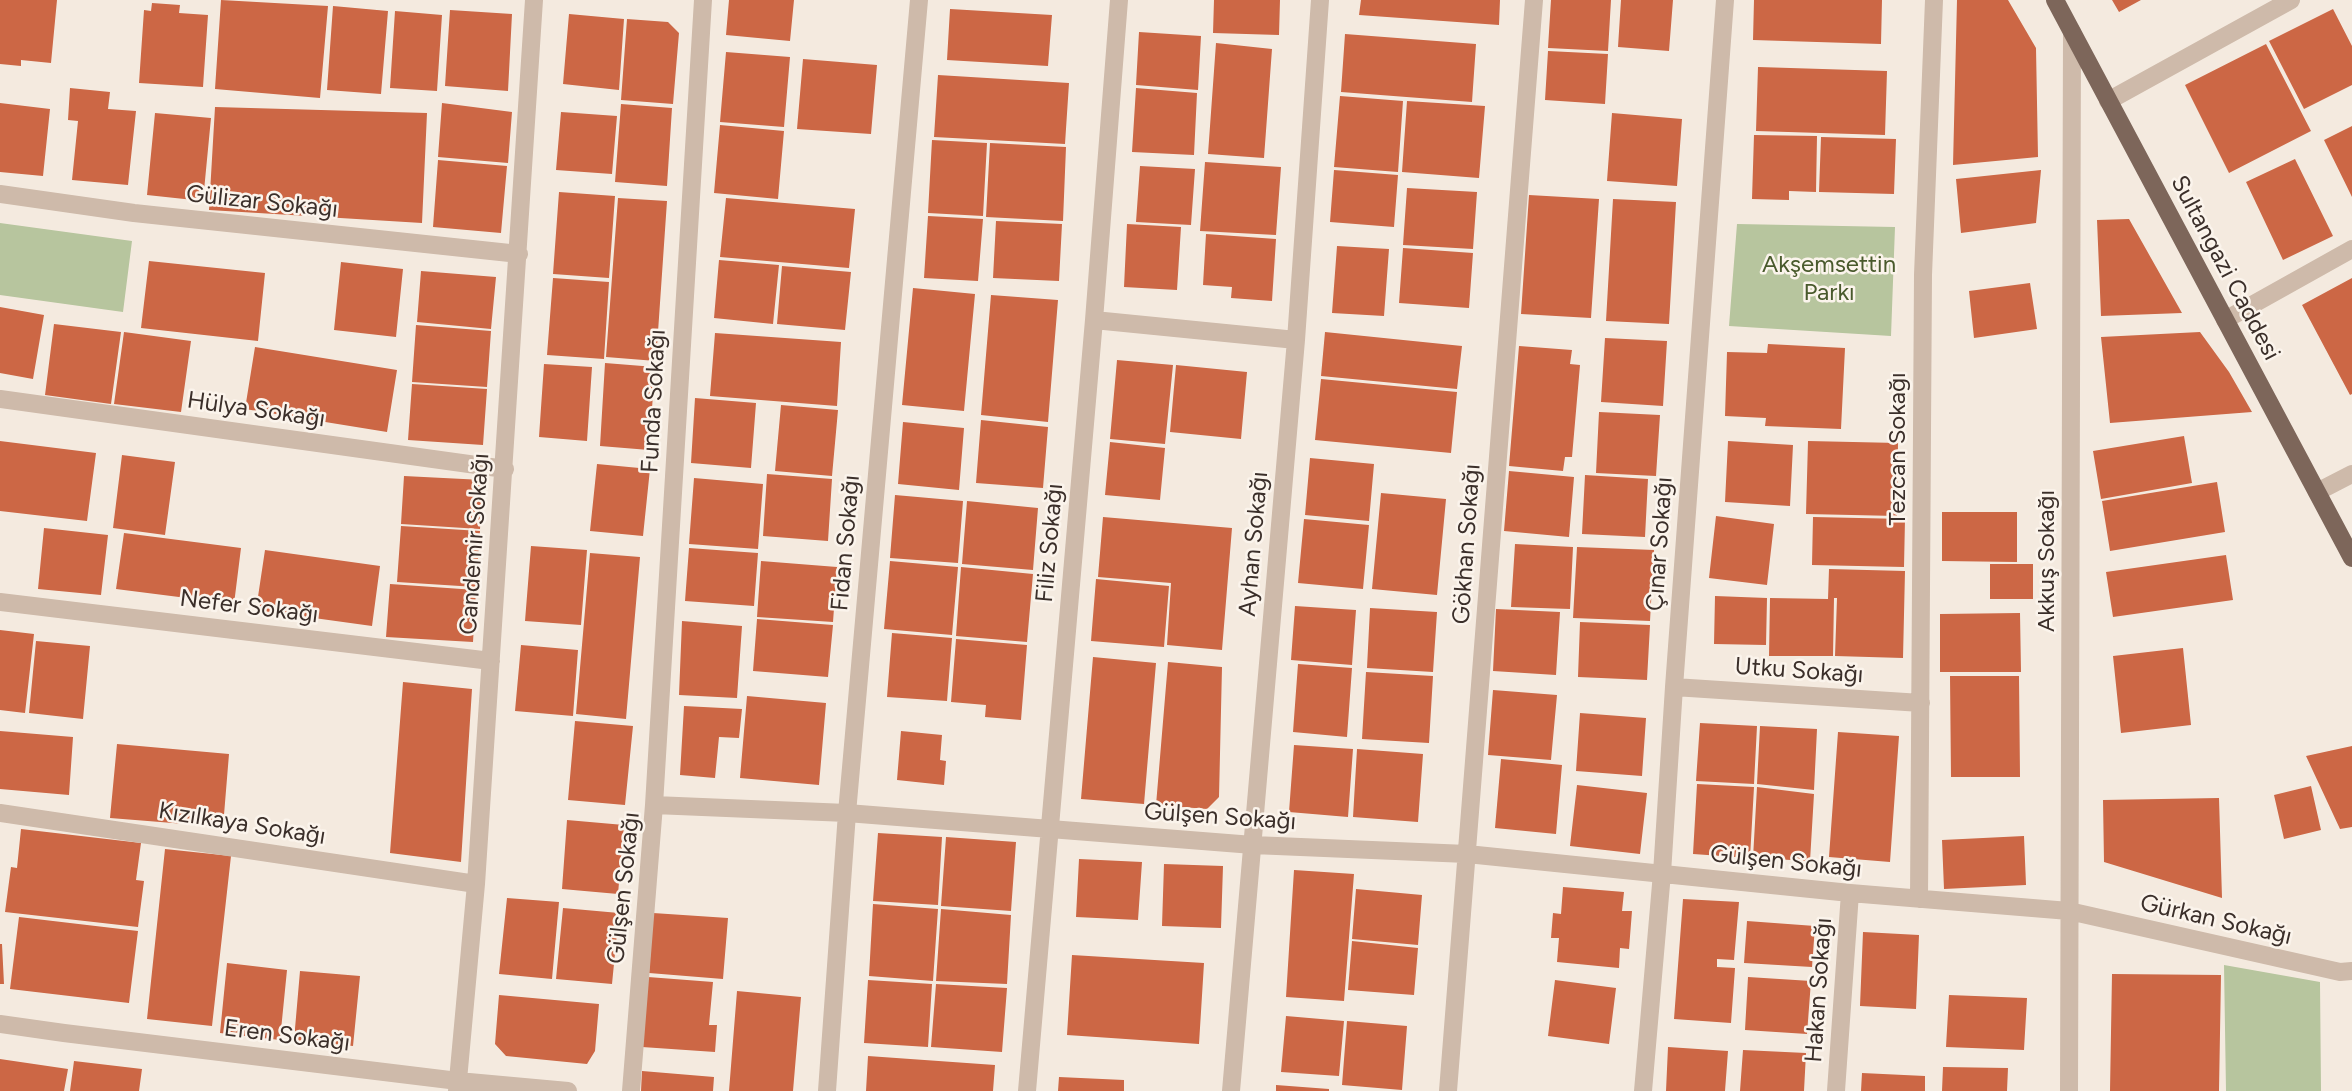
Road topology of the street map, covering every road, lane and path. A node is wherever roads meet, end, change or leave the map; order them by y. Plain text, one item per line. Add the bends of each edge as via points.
1 (534, 0) edge
2 (703, 0) edge
3 (919, 0) edge
4 (1119, 0) edge
5 (1320, 0) edge
6 (1534, 0) edge
7 (1725, 0) edge
8 (1934, 0) edge
9 (2055, 0) edge
10 (2291, 0) edge
11 (2072, 32) junction
12 (2108, 101) junction
13 (0, 194) edge
14 (2352, 249) edge
15 (519, 254) junction
16 (1094, 320) junction
17 (2225, 320) junction
18 (1296, 340) junction
19 (0, 399) edge
20 (505, 469) junction
21 (2352, 474) edge
22 (2317, 492) junction
23 (2352, 558) edge
24 (0, 602) edge
25 (491, 661) junction
26 (1674, 687) junction
27 (1920, 704) junction
28 (654, 805) junction
29 (0, 813) edge
30 (847, 813) junction
31 (1049, 829) junction
32 (1253, 845) junction
33 (1467, 854) junction
34 (1662, 873) junction
35 (476, 884) junction
36 (1850, 893) junction
37 (1919, 899) junction
38 (2069, 911) junction
39 (2352, 971) edge
40 (0, 1024) edge
41 (458, 1086) edge
42 (568, 1091) edge
43 (631, 1091) edge
44 (827, 1091) edge
45 (1027, 1091) edge
46 (1231, 1091) edge
47 (1448, 1091) edge
48 (1643, 1091) edge
49 (1836, 1091) edge
50 (2068, 1091) edge

1 - 15 street, Candemir Sokağı
2 - 28 street, Funda Sokağı
3 - 30 street, Fidan Sokağı
4 - 16 street, Filiz Sokağı
5 - 18 street, Ayhan Sokağı
6 - 33 street, Gökhan Sokağı
7 - 26 street, Çınar Sokağı
8 - 27 street, Tezcan Sokağı via 1923,275
9 - 11 main road, Sultangazi Caddesi
10 - 12 street
11 - 12 main road, Sultangazi Caddesi
11 - 38 street, Akkuş Sokağı
12 - 17 main road, Sultangazi Caddesi
13 - 15 street, Gülizar Sokağı
14 - 17 street
15 - 20 street, Candemir Sokağı
16 - 18 street
16 - 31 street, Filiz Sokağı
17 - 22 main road, Sultangazi Caddesi
18 - 32 street, Ayhan Sokağı
19 - 20 street, Hülya Sokağı
20 - 25 street, Candemir Sokağı
21 - 22 street
22 - 23 main road, Sultangazi Caddesi
24 - 25 street, Nefer Sokağı
25 - 35 street, Candemir Sokağı
26 - 27 street, Utku Sokağı
26 - 34 street, Çınar Sokağı
27 - 37 street, Tezcan Sokağı
28 - 30 street, Gülşen Sokağı
28 - 43 street, Gülşen Sokağı
29 - 35 street, Kızılkaya Sokağı
30 - 31 street, Gülşen Sokağı
30 - 44 street, Fidan Sokağı
31 - 32 street, Gülşen Sokağı
31 - 45 street, Filiz Sokağı
32 - 33 street, Gülşen Sokağı
32 - 46 street, Ayhan Sokağı
33 - 34 street, Gülşen Sokağı
33 - 47 street, Gökhan Sokağı
34 - 36 street, Gülşen Sokağı
34 - 48 street, Çınar Sokağı
35 - 41 street, Candemir Sokağı
36 - 37 street, Gülşen Sokağı
36 - 49 street, Hakan Sokağı
37 - 38 street, Gülşen Sokağı
38 - 39 street, Gürkan Sokağı
38 - 50 street, Akkuş Sokağı
40 - 41 street, Eren Sokağı
41 - 42 street, Eren Sokağı

